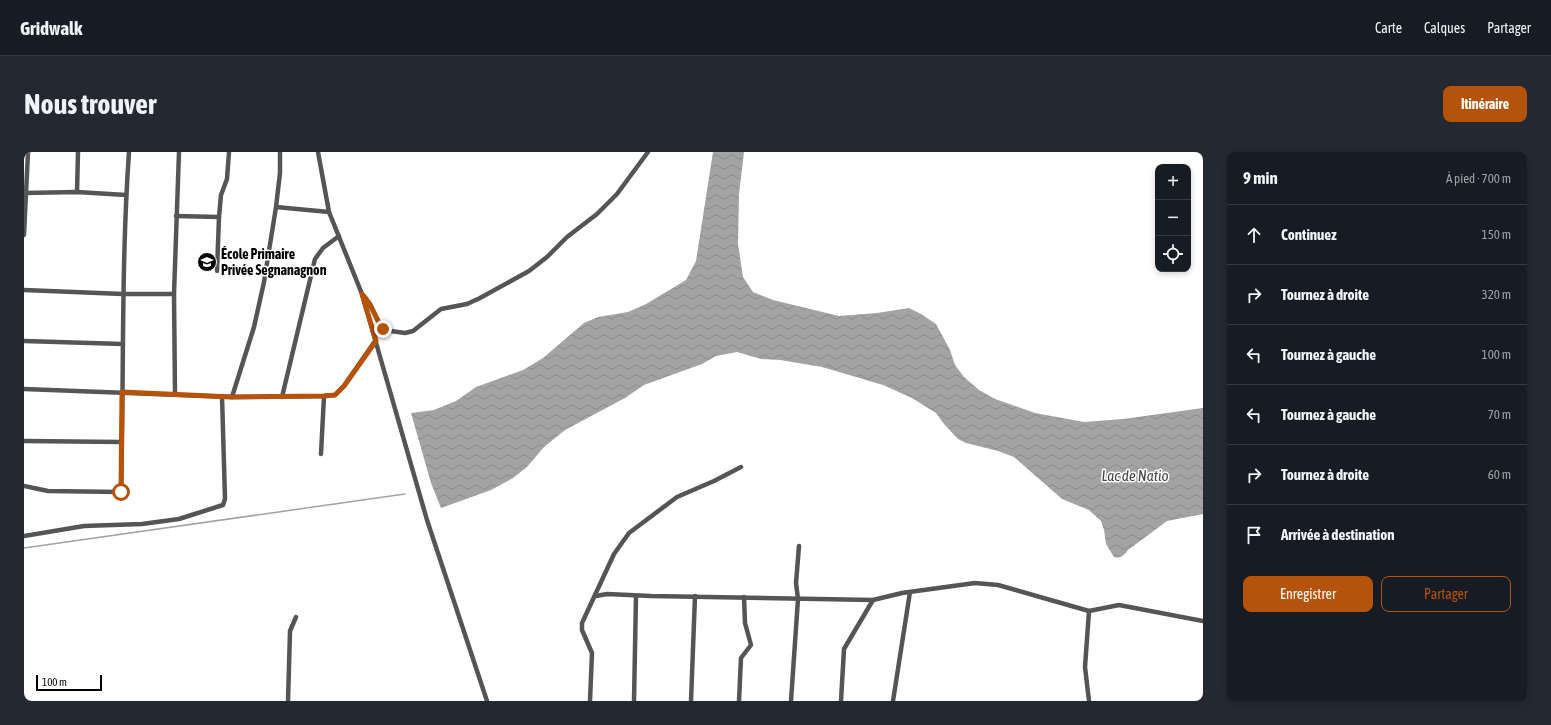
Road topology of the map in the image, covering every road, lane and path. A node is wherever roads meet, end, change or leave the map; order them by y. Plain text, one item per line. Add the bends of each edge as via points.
1 (28, 152) edge
2 (78, 152) edge
3 (129, 152) edge
4 (179, 152) edge
5 (229, 152) edge
6 (280, 152) edge
7 (318, 152) edge
8 (648, 152) edge
9 (77, 192) junction
10 (25, 193) edge
11 (126, 195) junction
12 (276, 207) junction
13 (329, 212) junction
14 (176, 216) junction
15 (219, 217) junction
16 (24, 235) edge
17 (339, 236) junction
18 (216, 271) dead end
19 (24, 290) edge
20 (123, 294) junction
21 (174, 294) junction
22 (362, 294) junction
23 (24, 341) edge
24 (376, 341) junction
25 (123, 344) junction
26 (24, 389) edge
27 (122, 392) junction
28 (175, 394) junction
29 (222, 396) junction
30 (324, 396) junction
31 (232, 397) junction
32 (282, 397) junction
33 (24, 441) edge
34 (122, 442) junction
35 (321, 454) dead end
36 (741, 467) dead end
37 (24, 486) edge
38 (24, 536) edge
39 (799, 546) dead end
40 (910, 592) junction
41 (596, 596) junction
42 (636, 596) junction
43 (695, 596) junction
44 (744, 597) junction
45 (798, 599) junction
46 (873, 600) junction
47 (1089, 611) junction
48 (296, 617) dead end
49 (1203, 621) edge
50 (288, 701) edge
51 (487, 701) edge
52 (590, 701) edge
53 (634, 701) edge
54 (691, 701) edge
55 (738, 701) edge
56 (791, 701) edge
57 (841, 701) edge
58 (893, 701) edge
59 (1089, 701) edge

1 - 10 street
2 - 9 street
3 - 11 street
4 - 14 street
5 - 15 street via 227,179 221,195
6 - 12 street
7 - 13 street
8 - 22 street via 617,194 597,214 529,271 480,298 467,304 440,309 413,331 406,333 383,329
9 - 10 street
9 - 11 street
10 - 16 street
11 - 20 street
12 - 13 street
12 - 31 street via 254,327
13 - 17 street
14 - 15 street
14 - 21 street
15 - 18 street
17 - 22 street
17 - 32 street via 323,248 315,259
19 - 20 street
20 - 21 street
20 - 25 street
21 - 28 street
22 - 24 street
23 - 25 street
24 - 30 street via 344,386 335,395
24 - 51 street via 427,520
25 - 27 street
26 - 27 street
27 - 28 street
27 - 34 street
28 - 29 street
29 - 31 street
29 - 38 street via 225,498 223,505 179,519 142,524 84,526
30 - 32 street
30 - 35 street
31 - 32 street
33 - 34 street
34 - 37 street via 121,492 48,491
36 - 41 street via 677,497 629,533 606,569
39 - 45 street via 796,584
40 - 46 street
40 - 47 street via 975,583 998,585
40 - 58 street
41 - 42 street
41 - 52 street via 582,623 582,630 592,654
42 - 43 street
42 - 53 street
43 - 44 street
43 - 54 street
44 - 45 street
44 - 55 street via 745,623 751,645 741,658
45 - 46 street
45 - 56 street
46 - 57 street via 844,649
47 - 49 street via 1119,605
47 - 59 street via 1086,667
48 - 50 street via 290,631

